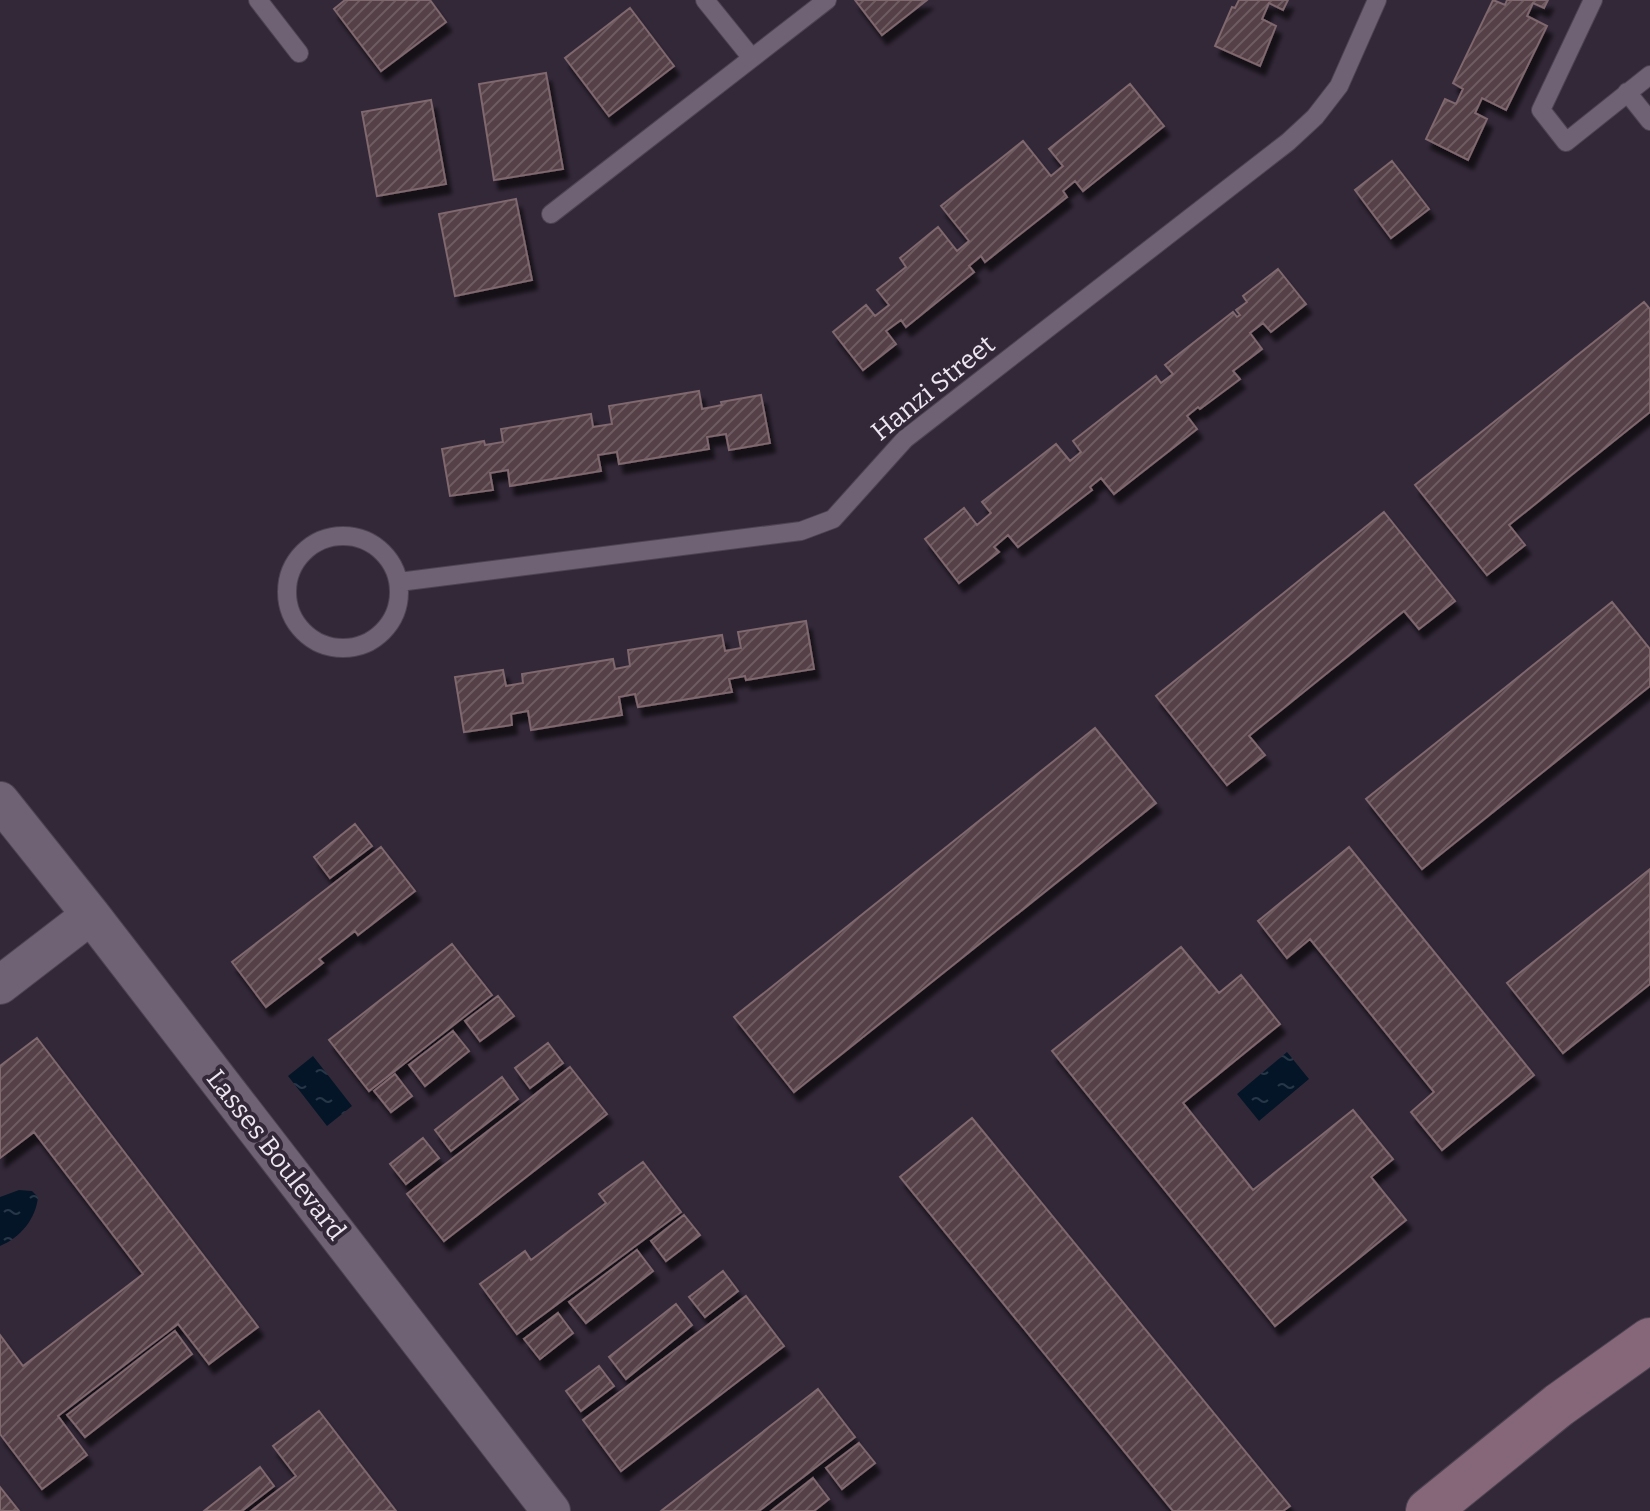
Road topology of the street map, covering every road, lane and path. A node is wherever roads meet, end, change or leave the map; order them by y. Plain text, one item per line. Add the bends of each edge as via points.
1 (258, 0) edge
2 (705, 0) edge
3 (827, 0) edge
4 (1377, 0) edge
5 (1593, 0) edge
6 (299, 53) dead end
7 (751, 57) junction
8 (1650, 75) edge
9 (1627, 92) junction
10 (1650, 121) edge
11 (551, 214) dead end
12 (399, 582) junction
13 (0, 801) edge
14 (91, 915) junction
15 (0, 985) edge
16 (1650, 1340) edge
17 (551, 1511) edge
18 (1428, 1511) edge

1 - 6 lane
2 - 7 lane
3 - 7 lane
4 - 12 lane, Hanzi Street via 1339,86 1315,117 905,439 833,519 801,531
5 - 9 lane via 1541,110 1566,142
7 - 11 lane
8 - 9 lane
9 - 10 lane
12 - 12 lane via 375,546 334,536 297,559 287,586 288,601 292,615 311,637 353,647 367,643 389,624
13 - 14 street, Lasses Boulevard
14 - 15 street
14 - 17 street, Lasses Boulevard
16 - 18 main road via 1559,1405

